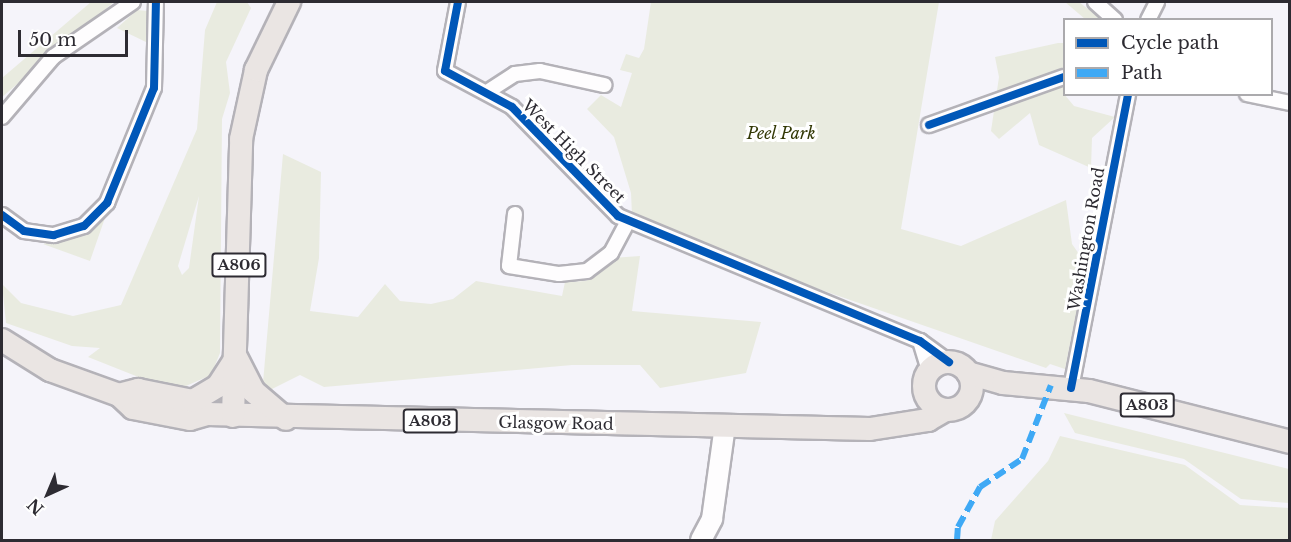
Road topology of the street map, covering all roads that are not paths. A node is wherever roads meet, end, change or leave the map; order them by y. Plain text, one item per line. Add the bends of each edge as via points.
1 (133, 2) edge
2 (156, 2) edge
3 (289, 2) edge
4 (458, 2) edge
5 (1095, 2) edge
6 (1157, 2) edge
7 (1113, 18) edge
8 (1149, 18) edge
9 (1063, 78) edge
10 (604, 85) dead end
11 (487, 92) junction
12 (1128, 96) edge
13 (1257, 96) edge
14 (1290, 103) edge
15 (2, 117) edge
16 (929, 125) dead end
17 (515, 214) dead end
18 (2, 215) edge
19 (628, 221) junction
20 (2, 339) edge
21 (920, 341) junction
22 (236, 357) junction
23 (954, 375) junction
24 (1071, 388) junction
25 (925, 393) junction
26 (200, 407) junction
27 (945, 410) junction
28 (233, 416) junction
29 (286, 419) junction
30 (906, 423) junction
31 (725, 426) junction
32 (1290, 442) edge
33 (701, 540) edge

1 - 15 street via 53,57
2 - 18 street via 154,88 107,203 84,226 54,235 24,231
3 - 22 main road, A806 via 256,70 241,139
4 - 11 street, West High Street via 445,70
5 - 7 street
6 - 8 street
9 - 16 street
10 - 11 street via 540,71 515,74
11 - 19 street, West High Street via 512,108 605,204
12 - 24 street, Washington Road
13 - 14 street
17 - 19 street via 509,266 559,274 587,271 611,253
19 - 21 street, West High Street
20 - 26 main road, Glasgow Road / A803 via 50,370 119,395 133,408 190,419
21 - 23 street, West High Street
21 - 23 street
22 - 26 main road
22 - 28 main road, A806
22 - 29 main road via 253,391
23 - 24 main road, A803
23 - 25 main road
23 - 27 main road, Glasgow Road via 960,407
24 - 32 main road, A803
25 - 27 main road
25 - 30 main road
26 - 28 main road, Glasgow Road / A803
27 - 30 main road, Glasgow Road / A803 via 928,420
28 - 29 main road, Glasgow Road / A803
29 - 31 main road, Glasgow Road / A803
30 - 31 main road, Glasgow Road / A803 via 870,429
31 - 33 street via 712,519

